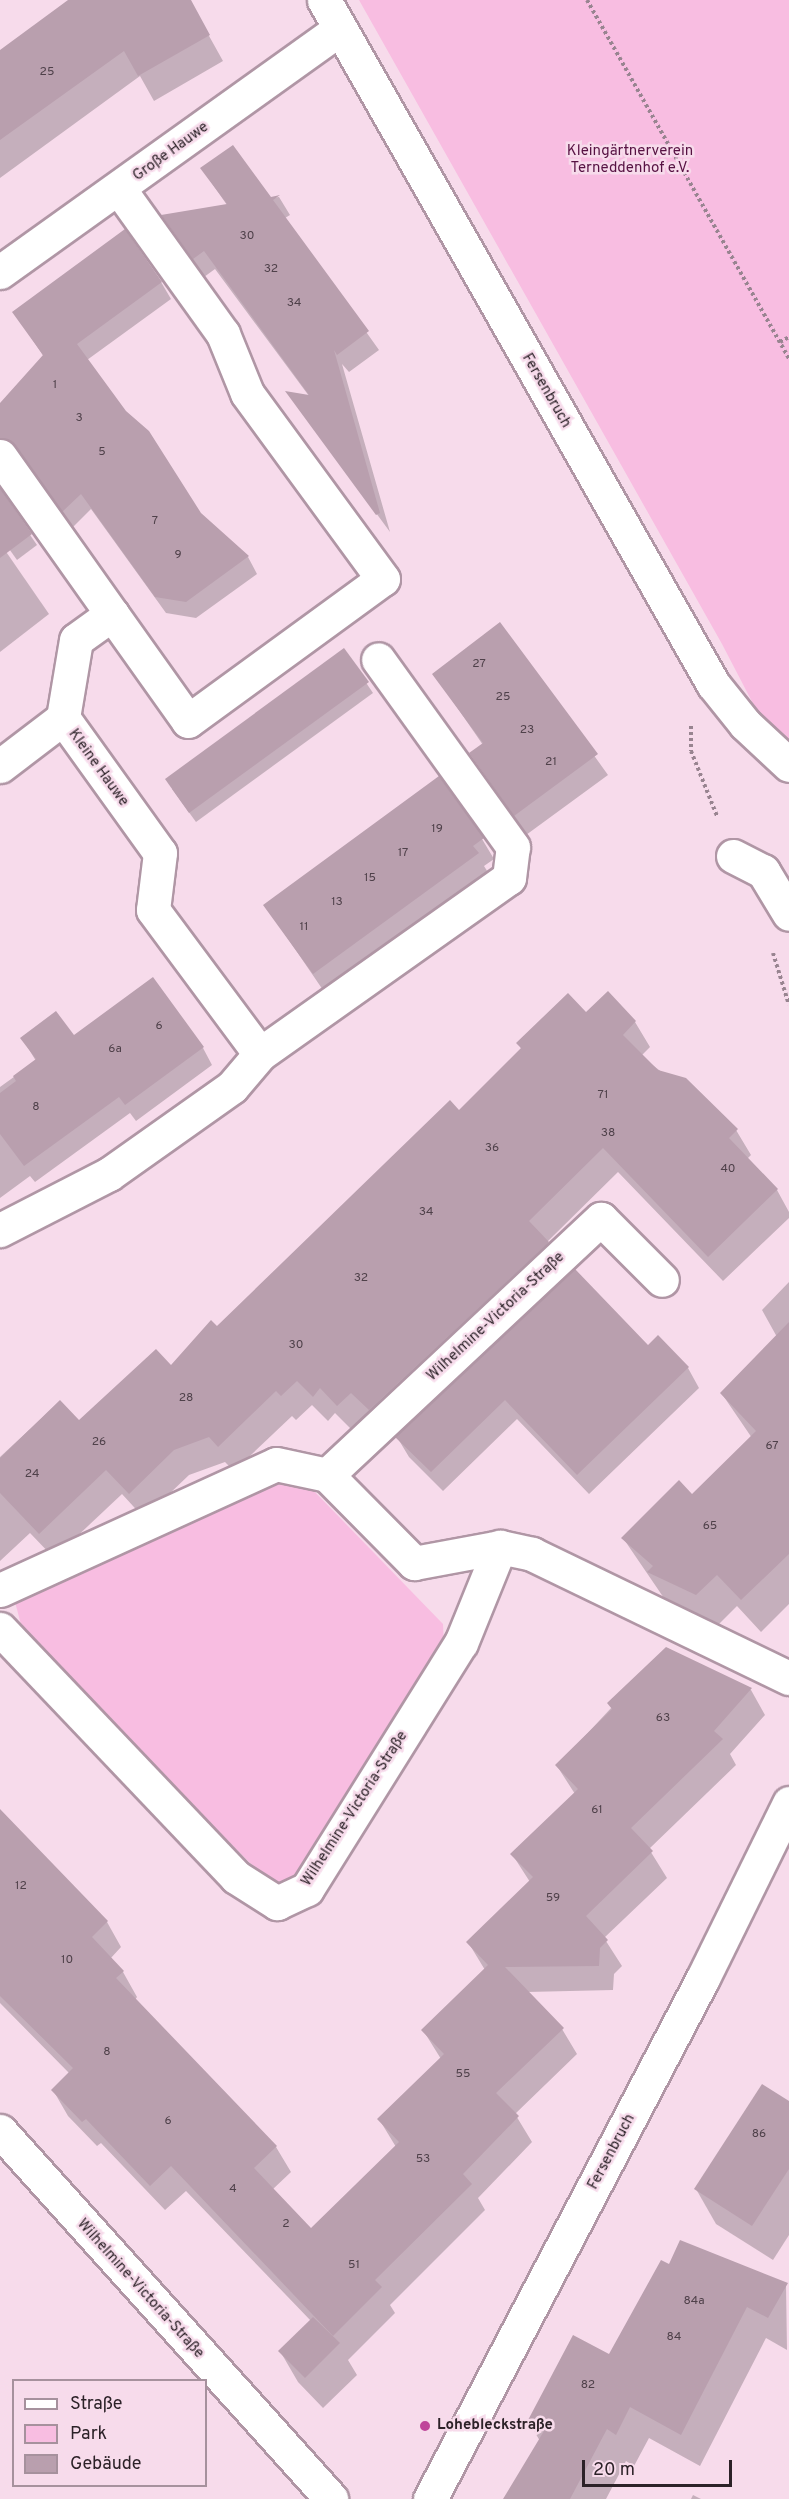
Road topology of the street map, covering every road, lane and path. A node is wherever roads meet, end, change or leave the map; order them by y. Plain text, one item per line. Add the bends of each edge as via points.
1 (324, 0) edge
2 (587, 0) edge
3 (340, 29) junction
4 (119, 189) junction
5 (0, 273) edge
6 (789, 337) edge
7 (780, 342) junction
8 (789, 359) edge
9 (0, 456) edge
10 (112, 614) junction
11 (378, 659) dead end
12 (63, 718) junction
13 (789, 765) edge
14 (0, 766) edge
15 (733, 856) dead end
16 (789, 914) edge
17 (260, 1054) junction
18 (0, 1230) edge
19 (662, 1280) dead end
20 (327, 1475) junction
21 (500, 1547) junction
22 (0, 1590) edge
23 (0, 1629) edge
24 (789, 1678) edge
25 (789, 1803) edge
26 (0, 2131) edge
27 (331, 2499) edge
28 (430, 2499) edge

1 - 3 street, Fersenbruch
2 - 7 path
3 - 4 street, Große Hauwe
3 - 13 street, Fersenbruch via 712,684 745,724
4 - 5 street, Große Hauwe
4 - 10 street via 223,334 247,393 383,579 188,721
6 - 7 path
7 - 8 path
9 - 10 street
10 - 12 street, Kleine Hauwe via 76,640
11 - 17 street via 513,847 509,878
12 - 14 street
12 - 17 street, Kleine Hauwe via 160,853 153,910
15 - 16 street via 763,871
17 - 18 street via 232,1087 108,1174
19 - 20 street, Wilhelmine-Victoria-Straße via 601,1219
20 - 21 street via 414,1563
20 - 22 street via 276,1464
21 - 23 street, Wilhelmine-Victoria-Straße via 461,1643 307,1889 277,1904 236,1877
21 - 24 street via 532,1554
25 - 28 street, Fersenbruch via 703,1978
26 - 27 street, Wilhelmine-Victoria-Straße

